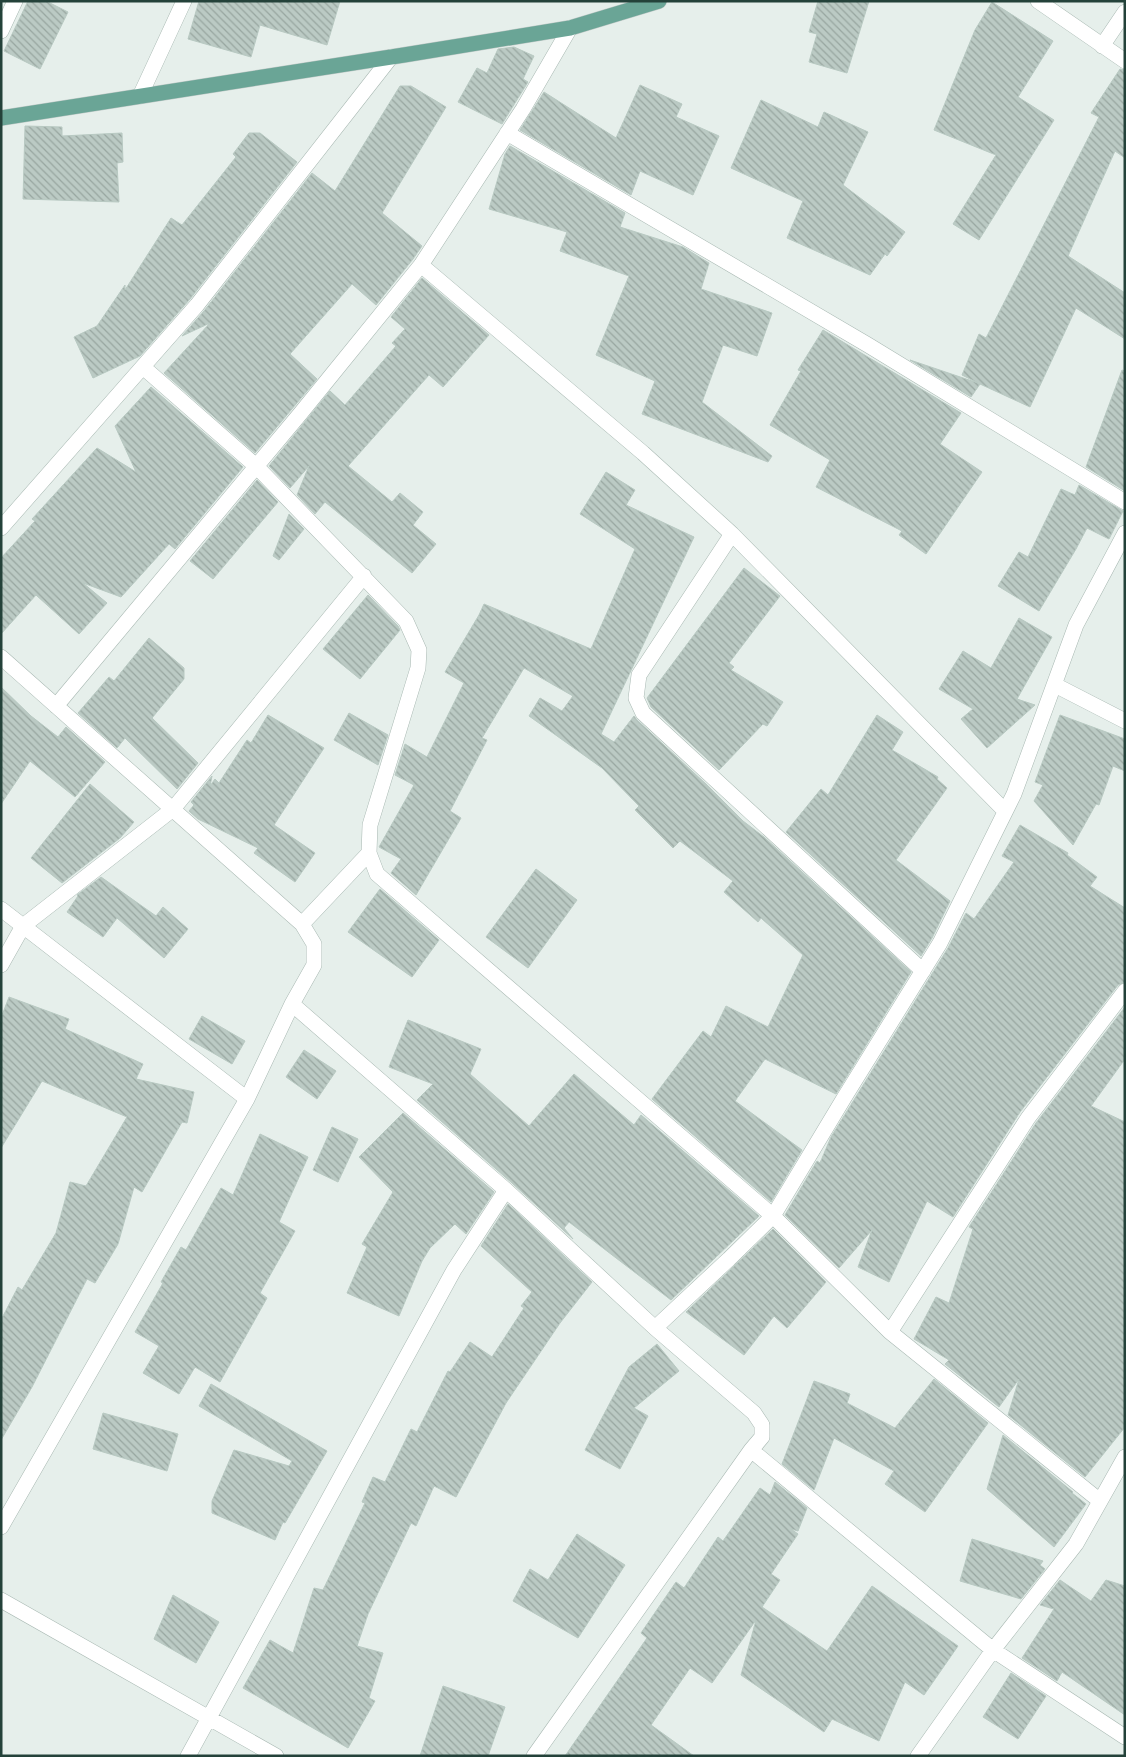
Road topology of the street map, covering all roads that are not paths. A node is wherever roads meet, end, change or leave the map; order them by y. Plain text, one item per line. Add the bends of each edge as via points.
1 (15, 1) edge
2 (184, 1) edge
3 (659, 1) edge
4 (1038, 1) edge
5 (1125, 12) edge
6 (570, 28) junction
7 (1, 31) edge
8 (1102, 46) junction
9 (391, 57) junction
10 (1125, 61) edge
11 (140, 96) junction
12 (1, 118) edge
13 (507, 134) junction
14 (421, 265) junction
15 (143, 367) junction
16 (256, 466) junction
17 (1125, 502) edge
18 (1, 528) edge
19 (1125, 533) edge
20 (732, 534) junction
21 (364, 576) junction
22 (1, 657) edge
23 (1055, 685) junction
24 (56, 706) junction
25 (1125, 721) edge
26 (173, 809) junction
27 (1005, 811) junction
28 (369, 853) junction
29 (1, 909) edge
30 (302, 924) junction
31 (23, 926) junction
32 (1, 965) edge
33 (923, 971) junction
34 (1125, 991) edge
35 (292, 1004) junction
36 (247, 1099) junction
37 (506, 1190) junction
38 (773, 1216) junction
39 (655, 1328) junction
40 (890, 1332) junction
41 (751, 1450) junction
42 (1125, 1458) edge
43 (1100, 1501) junction
44 (1, 1527) edge
45 (1, 1600) edge
46 (993, 1650) junction
47 (209, 1718) junction
48 (1125, 1737) edge
49 (188, 1756) edge
50 (276, 1756) edge
51 (534, 1756) edge
52 (918, 1756) edge

1 - 7 street
2 - 11 street
3 - 6 main road
4 - 8 street
5 - 8 street
6 - 9 main road
6 - 13 street
8 - 10 street
9 - 11 main road
9 - 15 street via 197,305
11 - 12 main road
13 - 14 street
13 - 17 street via 868,345
14 - 16 street
14 - 20 street via 644,453
15 - 16 street
15 - 18 street
16 - 21 street
16 - 24 street
19 - 23 street via 1076,625
20 - 27 street
20 - 33 street via 639,675 636,698 643,713
21 - 26 street
21 - 28 street via 406,621 419,650 418,668 370,825
22 - 24 street
23 - 25 street
23 - 27 street
24 - 26 street
26 - 30 street
26 - 31 street
27 - 33 street
28 - 30 street
28 - 38 street via 377,874
29 - 31 street
30 - 35 street via 314,944 314,965
31 - 32 street
31 - 36 street
33 - 38 street
34 - 40 street via 1028,1118
35 - 36 street
35 - 37 street
36 - 44 street
37 - 39 street
37 - 47 street via 454,1270
38 - 39 street
38 - 40 street
39 - 41 street via 754,1413 762,1425 762,1437
40 - 43 street
41 - 46 street
41 - 51 street
42 - 43 street
43 - 46 street via 1076,1544
45 - 47 street
46 - 48 street
46 - 52 street
47 - 49 street
47 - 50 street

